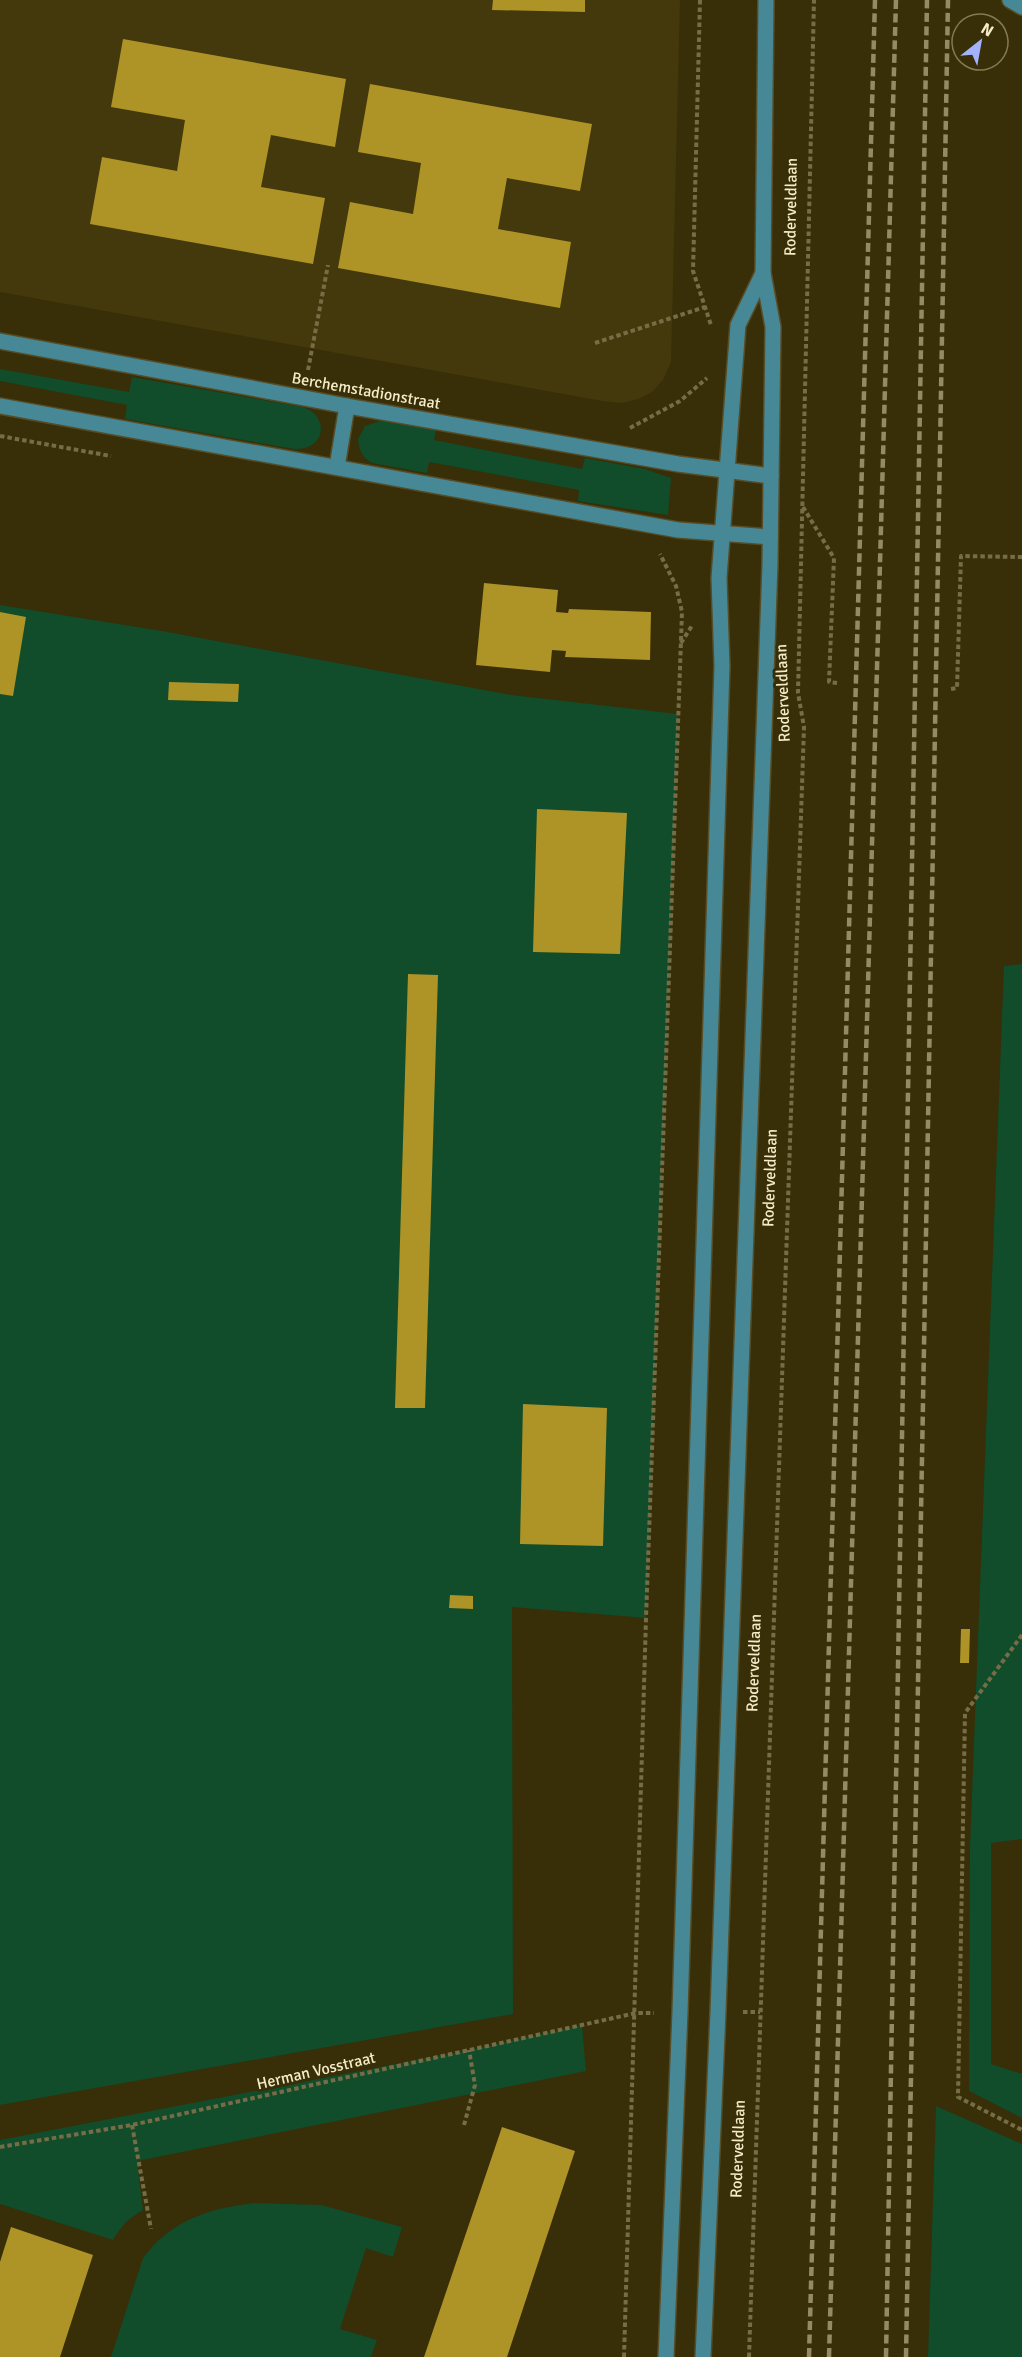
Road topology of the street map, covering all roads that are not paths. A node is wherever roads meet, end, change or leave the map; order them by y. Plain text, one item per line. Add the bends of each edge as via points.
1 (766, 0) edge
2 (1010, 0) edge
3 (1022, 7) edge
4 (763, 273) junction
5 (0, 341) edge
6 (0, 406) edge
7 (347, 406) junction
8 (337, 466) junction
9 (727, 470) junction
10 (771, 476) junction
11 (722, 532) junction
12 (771, 537) junction
13 (666, 2357) edge
14 (703, 2357) edge

1 - 4 street, Roderveldlaan
2 - 3 street
4 - 9 street, Roderveldlaan via 738,325
4 - 10 street, Roderveldlaan via 773,327
5 - 7 street, Berchemstadionstraat
6 - 8 street
7 - 8 street
7 - 9 street, Berchemstadionstraat
8 - 11 street via 678,530
9 - 10 street, Berchemstadionstraat
9 - 11 street, Roderveldlaan
10 - 12 street, Roderveldlaan
11 - 12 street
11 - 13 street, Roderveldlaan via 722,678
12 - 14 street, Roderveldlaan

